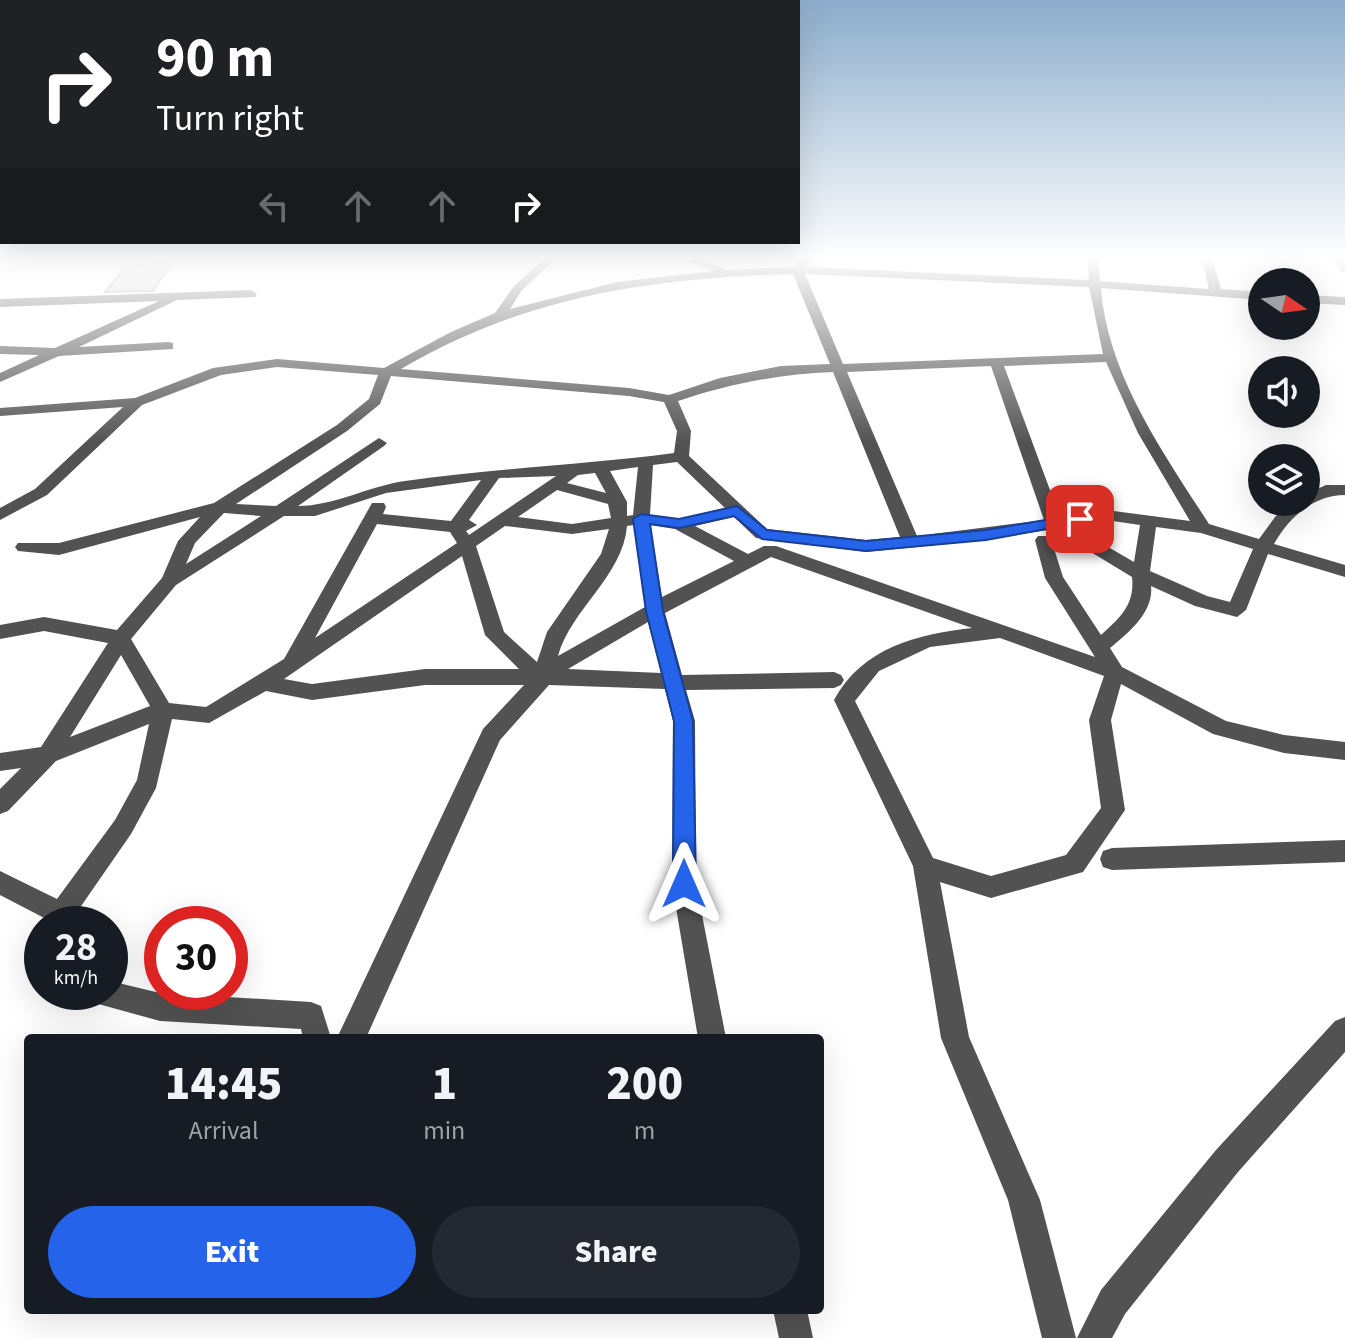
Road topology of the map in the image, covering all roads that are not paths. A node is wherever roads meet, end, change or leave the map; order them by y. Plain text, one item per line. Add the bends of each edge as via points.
1 (129, 319) edge
2 (491, 319) edge
3 (817, 319) edge
4 (1101, 319) edge
5 (168, 346) dead end
6 (0, 350) edge
7 (59, 352) junction
8 (1110, 358) junction
9 (997, 364) junction
10 (836, 369) junction
11 (386, 372) junction
12 (0, 378) edge
13 (670, 399) junction
14 (137, 402) junction
15 (0, 412) edge
16 (379, 443) dead end
17 (681, 457) junction
18 (646, 461) junction
19 (600, 467) junction
20 (574, 471) junction
21 (494, 473) junction
22 (556, 485) junction
23 (384, 489) junction
24 (1345, 490) edge
25 (1320, 493) edge
26 (619, 502) junction
27 (220, 507) junction
28 (282, 511) junction
29 (737, 511) junction
30 (0, 515) edge
31 (1286, 516) edge
32 (374, 518) junction
33 (505, 520) junction
34 (632, 520) junction
35 (1149, 520) junction
36 (679, 524) junction
37 (455, 527) junction
38 (1203, 528) junction
39 (1049, 531) junction
40 (911, 542) junction
41 (1267, 545) junction
42 (468, 546) junction
43 (24, 547) dead end
44 (748, 561) junction
45 (1345, 571) edge
46 (1141, 574) junction
47 (170, 581) junction
48 (655, 611) junction
49 (0, 632) edge
50 (999, 633) junction
51 (121, 638) junction
52 (1099, 647) junction
53 (291, 664) junction
54 (1115, 672) junction
55 (542, 679) junction
56 (671, 679) junction
57 (834, 680) dead end
58 (263, 683) junction
59 (163, 710) junction
60 (1345, 751) edge
61 (48, 755) junction
62 (0, 762) edge
63 (0, 804) edge
64 (1345, 851) edge
65 (1112, 859) dead end
66 (925, 866) junction
67 (0, 882) edge
68 (41, 906) edge
69 (71, 906) edge
70 (128, 999) edge
71 (1345, 1031) edge
72 (316, 1034) edge
73 (353, 1034) edge
74 (711, 1034) edge
75 (791, 1314) edge
76 (796, 1338) edge
77 (1059, 1338) edge
78 (1094, 1338) edge

1 - 7 street
2 - 11 street
3 - 10 street
4 - 8 street
5 - 7 street
6 - 7 street
7 - 12 street
8 - 9 street
8 - 38 street via 1157,454
9 - 10 street
9 - 39 street
10 - 13 street via 781,370
10 - 40 street
11 - 13 street
11 - 14 street via 277,363 218,371
11 - 27 street via 375,401 342,428
13 - 17 street via 684,431
14 - 15 street
14 - 30 street via 41,492
16 - 28 street
17 - 18 street
17 - 29 street
18 - 19 street
18 - 34 street
19 - 20 street
19 - 26 street
20 - 21 street
20 - 22 street
21 - 23 street
21 - 37 street
22 - 26 street
22 - 33 street
23 - 28 street via 315,511
23 - 32 street
24 - 25 street
26 - 34 street
27 - 28 street
27 - 43 street via 59,549
27 - 47 street via 187,541
28 - 47 street
29 - 36 street
29 - 40 street via 762,534 866,546
31 - 41 street
32 - 37 street
32 - 53 street
33 - 34 street via 572,529
33 - 37 street
33 - 42 street
34 - 36 street
34 - 48 street
34 - 55 street via 556,634
35 - 38 street
35 - 39 street via 1106,515
35 - 46 street
36 - 44 street
37 - 42 street
38 - 41 street
39 - 40 street
39 - 46 street
39 - 52 street via 1054,578
41 - 45 street
41 - 46 street via 1244,578 1237,610
42 - 53 street
42 - 55 street via 495,635
44 - 48 street
44 - 50 street via 770,550
46 - 52 street via 1143,594 1130,620
47 - 51 street
48 - 55 street
48 - 56 street
49 - 51 street via 44,624
50 - 54 street
50 - 66 street via 927,640 872,666 844,700
51 - 59 street
51 - 61 street
52 - 54 street
53 - 58 street
54 - 60 street via 1221,728 1284,744
54 - 66 street via 1100,720 1113,810 1074,864 991,887
55 - 56 street
55 - 58 street via 425,677 312,692
55 - 73 street via 491,735
56 - 57 street via 713,684
56 - 74 street via 684,721 684,884
58 - 59 street via 209,715
59 - 61 street
59 - 69 street via 148,781
61 - 62 street
61 - 63 street
64 - 65 street
66 - 77 street via 955,1038 1024,1200
67 - 68 street
70 - 72 street via 160,1007 311,1016
71 - 78 street via 1227,1161 1113,1302
75 - 76 street

